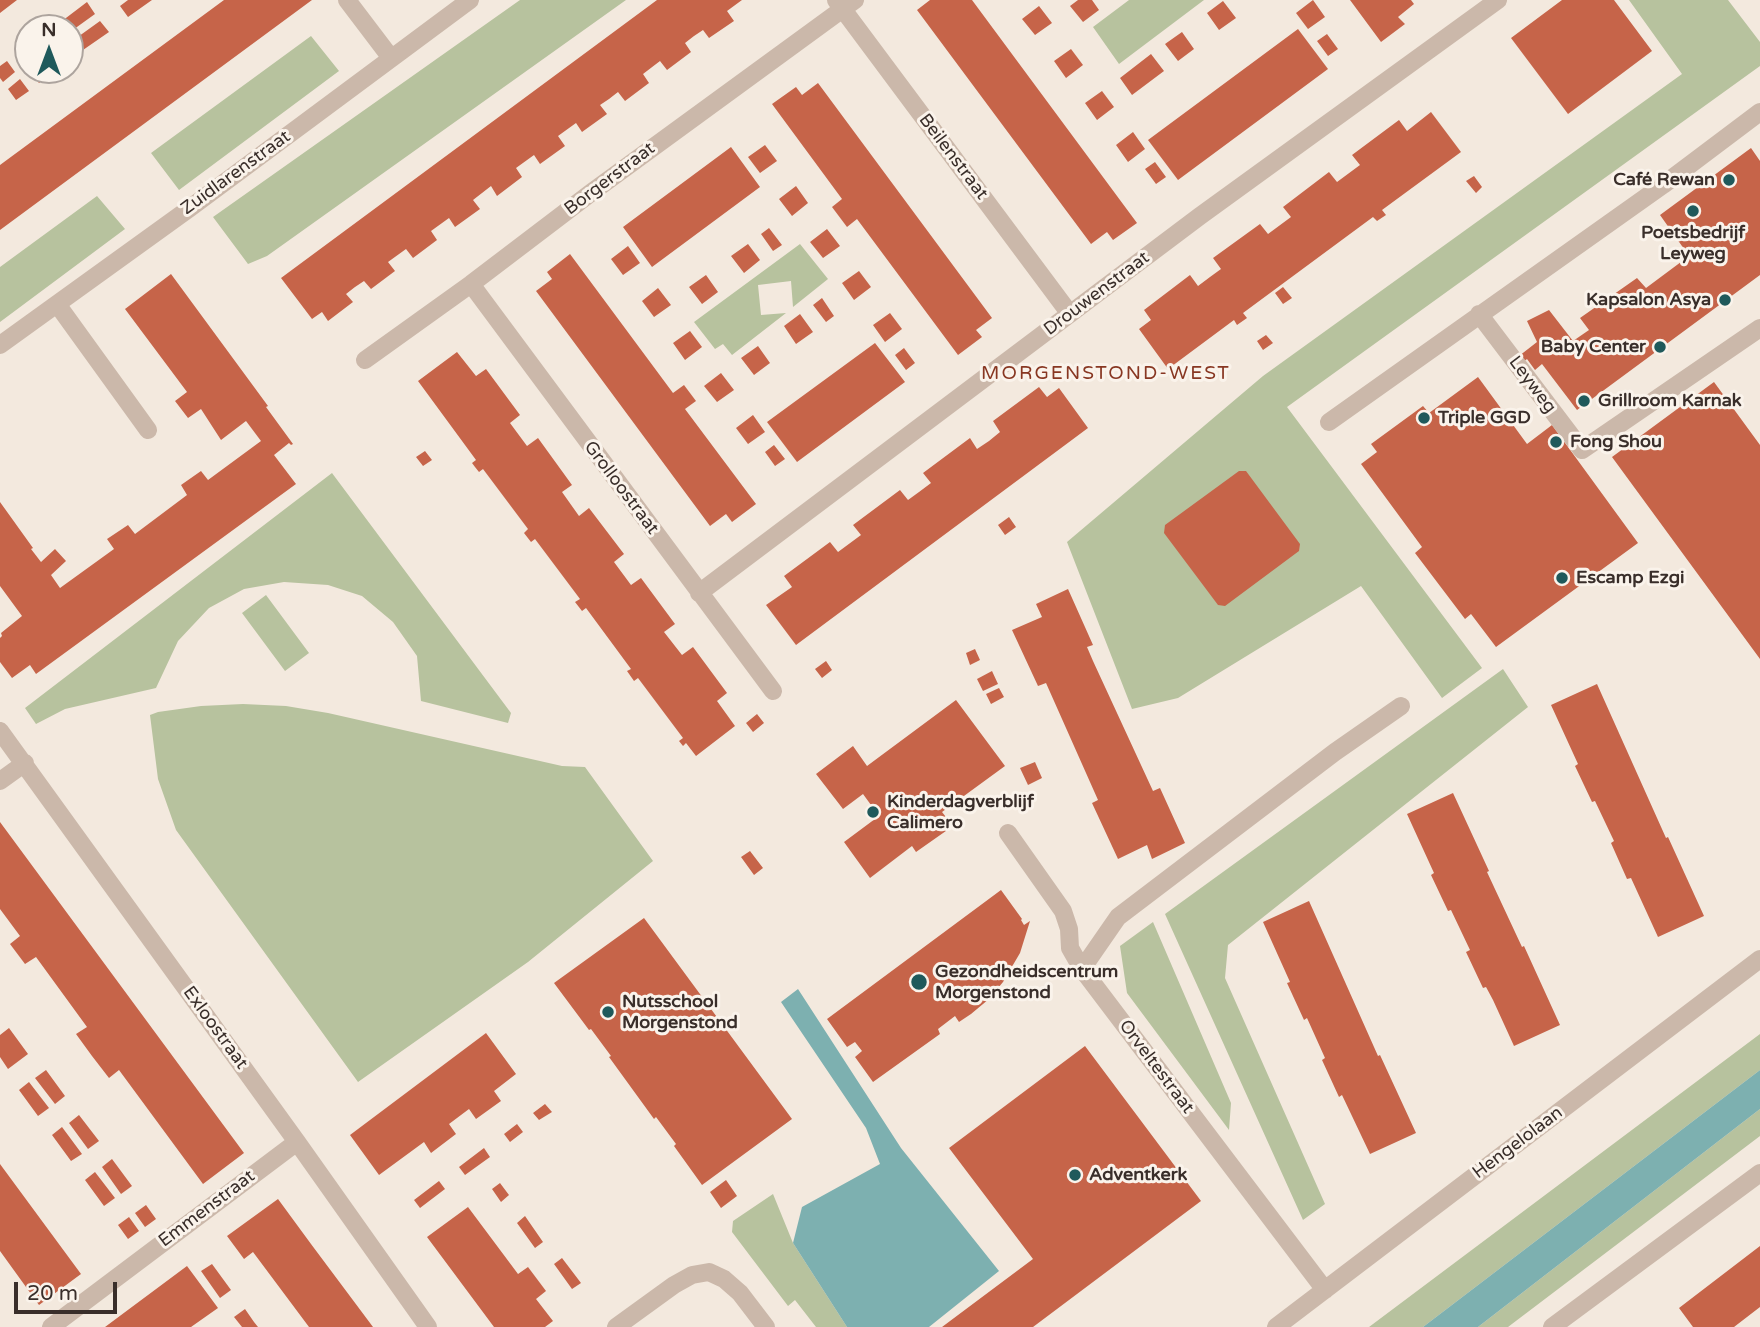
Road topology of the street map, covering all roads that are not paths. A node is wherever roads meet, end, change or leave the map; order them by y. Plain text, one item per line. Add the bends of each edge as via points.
1 (347, 0) edge
2 (470, 0) edge
3 (1498, 0) edge
4 (845, 3) edge
5 (1474, 7) edge
6 (391, 58) junction
7 (1760, 112) edge
8 (471, 284) junction
9 (57, 303) junction
10 (1070, 314) junction
11 (1479, 314) junction
12 (1760, 328) edge
13 (0, 345) edge
14 (365, 360) dead end
15 (1329, 422) dead end
16 (149, 430) dead end
17 (699, 593) junction
18 (773, 691) dead end
19 (1401, 706) dead end
20 (0, 731) edge
21 (25, 763) junction
22 (0, 781) edge
23 (1008, 833) dead end
24 (1760, 959) edge
25 (1082, 969) junction
26 (297, 1142) junction
27 (1760, 1173) edge
28 (1325, 1290) junction
29 (51, 1327) edge
30 (428, 1327) edge
31 (616, 1327) edge
32 (766, 1327) edge
33 (1276, 1327) edge
34 (1552, 1327) edge

1 - 6 street
2 - 6 street, Zuidlarenstraat
3 - 5 street, Drouwenstraat
4 - 8 street, Borgerstraat
4 - 10 street, Beilenstraat
5 - 10 street, Drouwenstraat
6 - 9 street, Zuidlarenstraat
7 - 11 street
8 - 14 street, Borgerstraat
8 - 17 street, Grolloostraat
9 - 13 street, Zuidlarenstraat
9 - 16 street
10 - 17 street, Drouwenstraat
11 - 12 street, Leyweg via 1582,450
11 - 15 street
17 - 18 street, Grolloostraat
19 - 25 street via 1118,917
20 - 21 street, Exloostraat
21 - 22 street
21 - 26 street, Exloostraat
23 - 25 street, Orveltestraat via 1063,911 1070,948
24 - 28 street, Hengelolaan
25 - 28 street, Orveltestraat
26 - 29 street, Emmenstraat
26 - 30 street, Exloostraat
27 - 34 street
28 - 33 street, Hengelolaan
31 - 32 street via 674,1284 709,1272 740,1293

